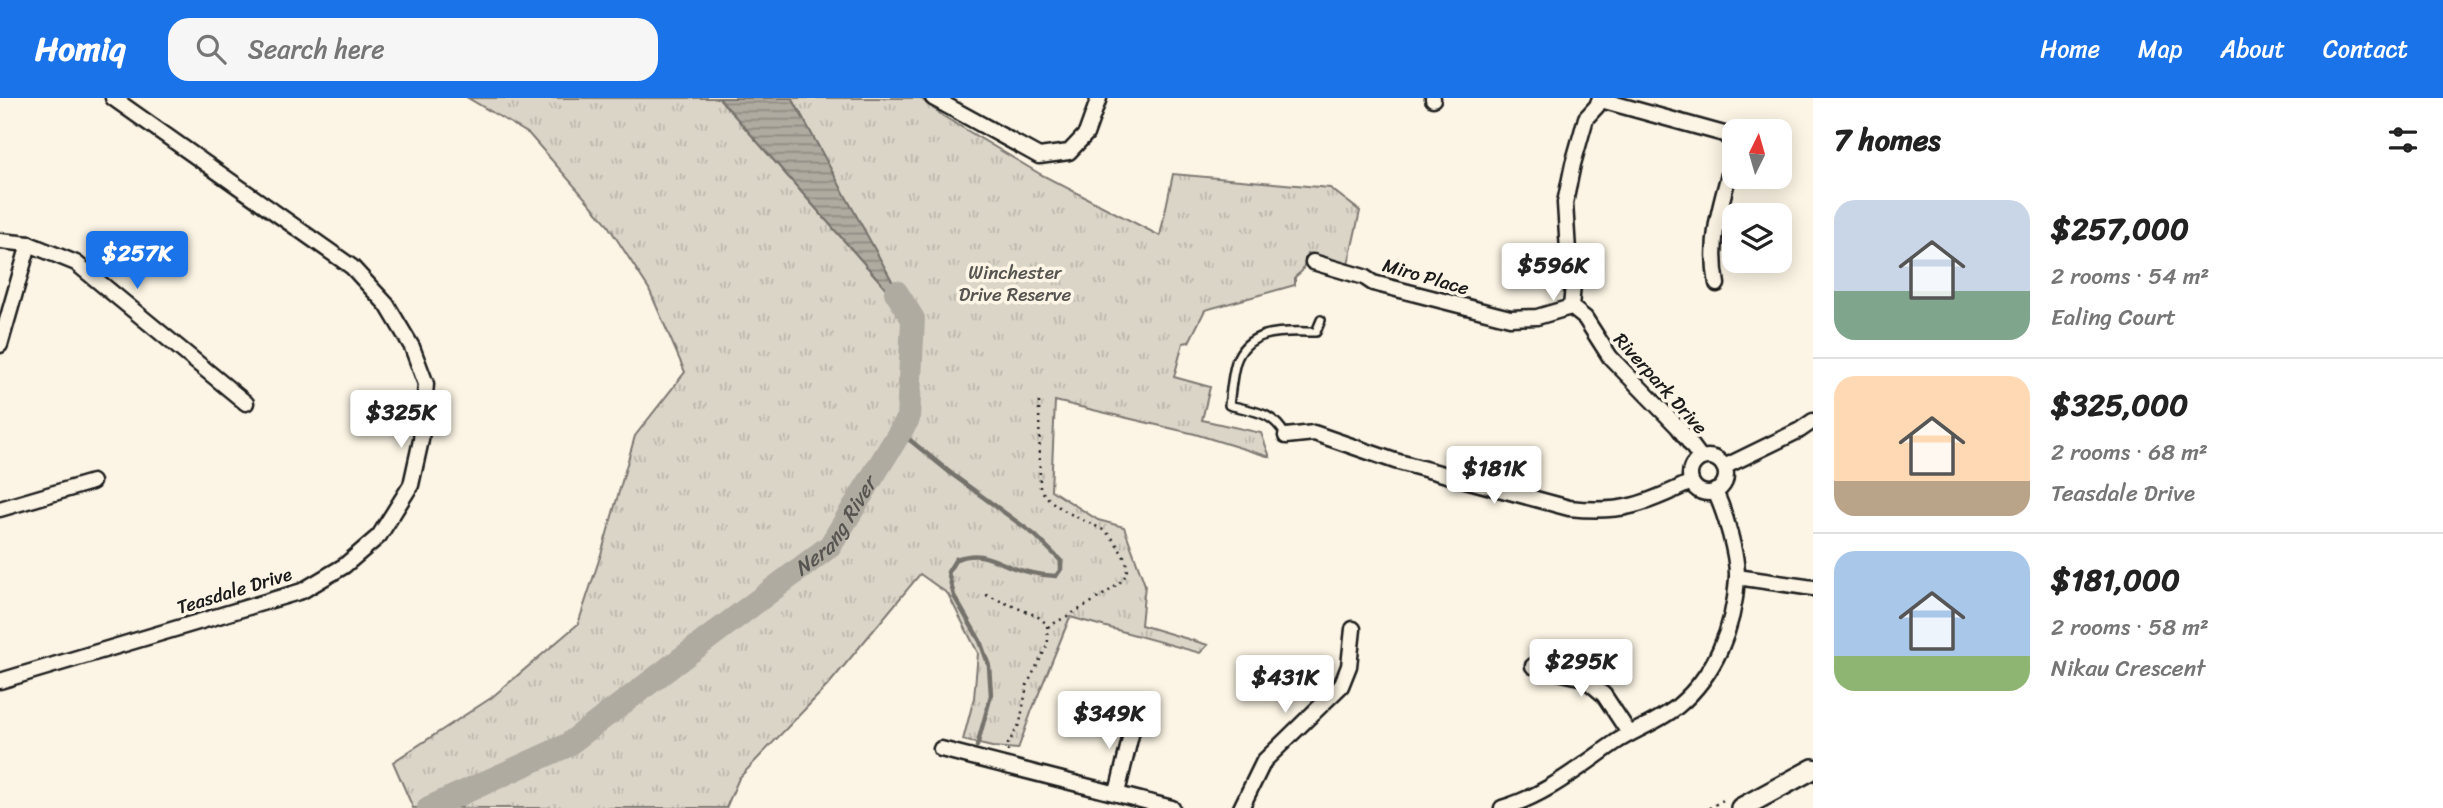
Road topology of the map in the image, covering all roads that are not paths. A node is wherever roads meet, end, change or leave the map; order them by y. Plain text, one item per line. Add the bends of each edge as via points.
1 (113, 98) edge
2 (933, 98) edge
3 (1098, 98) edge
4 (1600, 99) edge
5 (1722, 133) edge
6 (1725, 189) edge
7 (0, 241) edge
8 (29, 244) junction
9 (1312, 262) dead end
10 (1717, 284) dead end
11 (1571, 307) junction
12 (1321, 320) dead end
13 (0, 345) edge
14 (246, 403) dead end
15 (1813, 421) edge
16 (1286, 436) joint
17 (1702, 458) junction
18 (1724, 467) junction
19 (92, 482) dead end
20 (1691, 482) junction
21 (1715, 491) junction
22 (0, 509) edge
23 (1737, 577) junction
24 (1813, 588) edge
25 (1353, 629) dead end
26 (1533, 666) dead end
27 (0, 681) edge
28 (1135, 718) dead end
29 (1629, 733) junction
30 (941, 749) dead end
31 (1813, 769) edge
32 (1117, 793) junction
33 (1521, 805) edge
34 (1172, 808) edge
35 (1241, 808) edge
36 (1502, 808) edge
37 (1741, 808) edge

1 - 27 street, Teasdale Drive via 352,267 387,305 426,384 421,440 411,485 379,536 344,566 302,591
2 - 3 street via 1039,156 1069,152 1086,134
4 - 5 street
4 - 11 street via 1586,118 1565,203
6 - 10 street via 1713,243
7 - 8 street
8 - 13 street
8 - 14 street via 76,263
9 - 11 street, Miro Place via 1499,317 1537,317
11 - 17 street, Riverpark Drive
12 - 16 lane via 1317,332 1280,331 1257,337 1236,362 1229,405 1268,416
15 - 18 street
16 - 20 street via 1314,433 1395,461 1580,509 1617,510 1655,500
17 - 18 street via 1717,459
17 - 20 street via 1691,468
18 - 21 street via 1724,484
19 - 22 street
20 - 21 street via 1699,490
21 - 23 street via 1726,516
23 - 24 street
23 - 29 street via 1719,655 1703,682 1676,708
25 - 35 street via 1349,666 1341,685 1264,761
26 - 29 street via 1584,678 1604,695
28 - 32 street
29 - 33 street
30 - 32 street
31 - 37 main road
32 - 34 street
33 - 36 street

